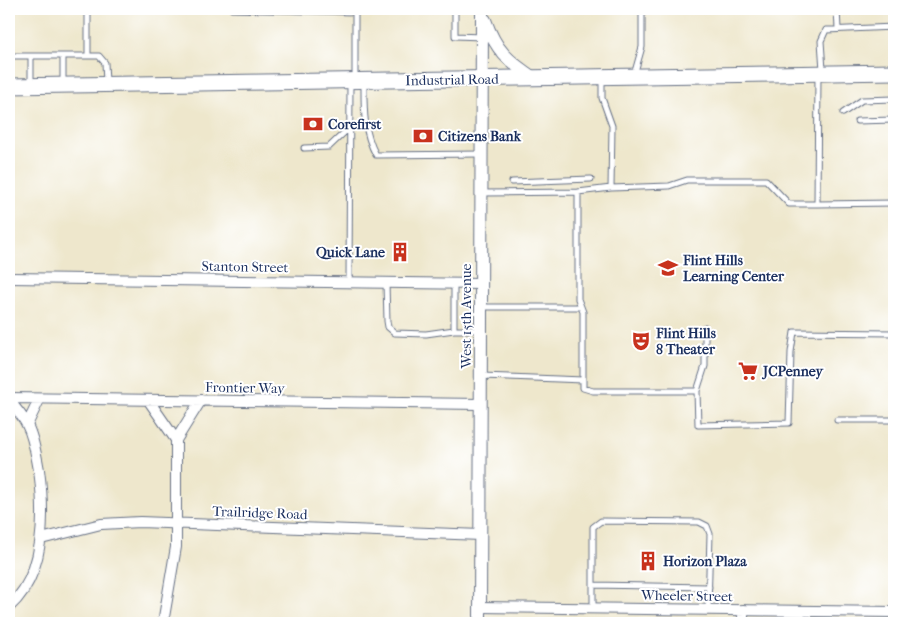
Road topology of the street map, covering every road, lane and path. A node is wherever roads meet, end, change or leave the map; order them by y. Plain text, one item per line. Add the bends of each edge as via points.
1 (88, 9) edge
2 (232, 9) edge
3 (455, 9) edge
4 (642, 9) edge
5 (838, 9) edge
6 (355, 10) edge
7 (482, 11) edge
8 (894, 28) edge
9 (838, 29) junction
10 (482, 37) junction
11 (9, 56) edge
12 (31, 56) junction
13 (63, 56) junction
14 (88, 56) junction
15 (894, 72) edge
16 (821, 73) junction
17 (634, 76) junction
18 (602, 77) junction
19 (535, 79) junction
20 (482, 80) junction
21 (356, 82) junction
22 (106, 85) junction
23 (9, 86) edge
24 (31, 86) junction
25 (63, 86) junction
26 (894, 99) edge
27 (843, 114) dead end
28 (894, 120) edge
29 (857, 121) dead end
30 (349, 128) junction
31 (304, 148) dead end
32 (482, 154) junction
33 (591, 179) dead end
34 (512, 182) dead end
35 (611, 188) junction
36 (578, 192) junction
37 (482, 193) junction
38 (894, 203) edge
39 (817, 204) junction
40 (9, 278) edge
41 (348, 282) junction
42 (386, 283) junction
43 (454, 284) junction
44 (482, 284) junction
45 (482, 307) junction
46 (581, 307) junction
47 (705, 327) dead end
48 (454, 330) junction
49 (482, 330) junction
50 (894, 333) edge
51 (481, 376) junction
52 (583, 380) junction
53 (697, 391) junction
54 (9, 399) edge
55 (39, 400) junction
56 (201, 400) junction
57 (150, 401) junction
58 (481, 404) junction
59 (838, 420) dead end
60 (894, 420) edge
61 (27, 425) junction
62 (176, 440) junction
63 (176, 523) junction
64 (481, 535) junction
65 (41, 539) junction
66 (593, 585) junction
67 (709, 587) junction
68 (9, 607) edge
69 (480, 607) junction
70 (593, 609) junction
71 (708, 610) junction
72 (743, 610) junction
73 (894, 612) edge
74 (163, 623) edge
75 (480, 623) edge
76 (743, 623) edge

1 - 14 lane
2 - 6 lane
3 - 10 lane via 455,36
4 - 17 lane via 642,47
5 - 9 lane
6 - 21 lane
7 - 10 street, West 15th Avenue
7 - 19 street via 494,43 504,56
8 - 9 lane
9 - 16 lane via 826,30 821,41
10 - 20 street, West 15th Avenue
11 - 12 lane
12 - 13 lane
12 - 24 lane
13 - 14 lane
13 - 25 lane
14 - 22 lane via 99,56 104,60
15 - 16 main road, Industrial Road
16 - 17 main road, Industrial Road
16 - 39 lane
17 - 18 main road, Industrial Road
18 - 19 main road, Industrial Road
18 - 35 lane via 602,98 612,126
19 - 20 main road, Industrial Road
20 - 21 main road, Industrial Road
20 - 32 street, West 15th Avenue
21 - 22 main road, Industrial Road
21 - 30 lane
21 - 32 lane via 368,140 376,155
22 - 25 main road, Industrial Road
23 - 24 main road, Industrial Road
24 - 25 main road, Industrial Road
26 - 27 lane via 862,100
28 - 29 lane
30 - 31 lane via 329,147
30 - 41 lane
32 - 37 street, West 15th Avenue
33 - 34 lane
35 - 36 lane
35 - 39 lane via 669,186 687,180 766,180 788,204
36 - 37 lane
36 - 46 lane via 578,300
37 - 44 street, West 15th Avenue
38 - 39 lane
40 - 41 street, Stanton Street
41 - 42 street, Stanton Street
42 - 43 street, Stanton Street
42 - 48 lane via 386,321 395,334
43 - 44 street, Stanton Street
43 - 48 lane
44 - 45 street, West 15th Avenue
45 - 46 lane
45 - 49 street, West 15th Avenue
46 - 52 lane
47 - 53 lane via 705,366
48 - 49 lane
49 - 51 street, West 15th Avenue
50 - 53 lane via 794,332 790,352 789,423 698,425
51 - 52 lane
51 - 58 street, West 15th Avenue
52 - 53 lane via 583,388 590,390
54 - 55 street, Frontier Way
54 - 61 street
55 - 57 street, Frontier Way
55 - 61 street
56 - 57 street, Frontier Way
56 - 58 street, Frontier Way
56 - 62 street
57 - 62 street
58 - 64 street, West 15th Avenue
59 - 60 lane
61 - 65 street via 36,451 42,491
62 - 63 street
63 - 64 street, Trailridge Road
63 - 65 street, Trailridge Road via 101,524
63 - 74 street via 174,567
64 - 69 street, West 15th Avenue
65 - 68 street via 30,576
66 - 67 lane
66 - 67 lane via 593,527 601,521 699,522 707,526 710,534
66 - 70 lane
67 - 71 lane
69 - 70 street, Wheeler Street
69 - 75 street, West 15th Avenue
70 - 71 street, Wheeler Street
71 - 72 street, Wheeler Street
72 - 73 street, Wheeler Street
72 - 76 street

